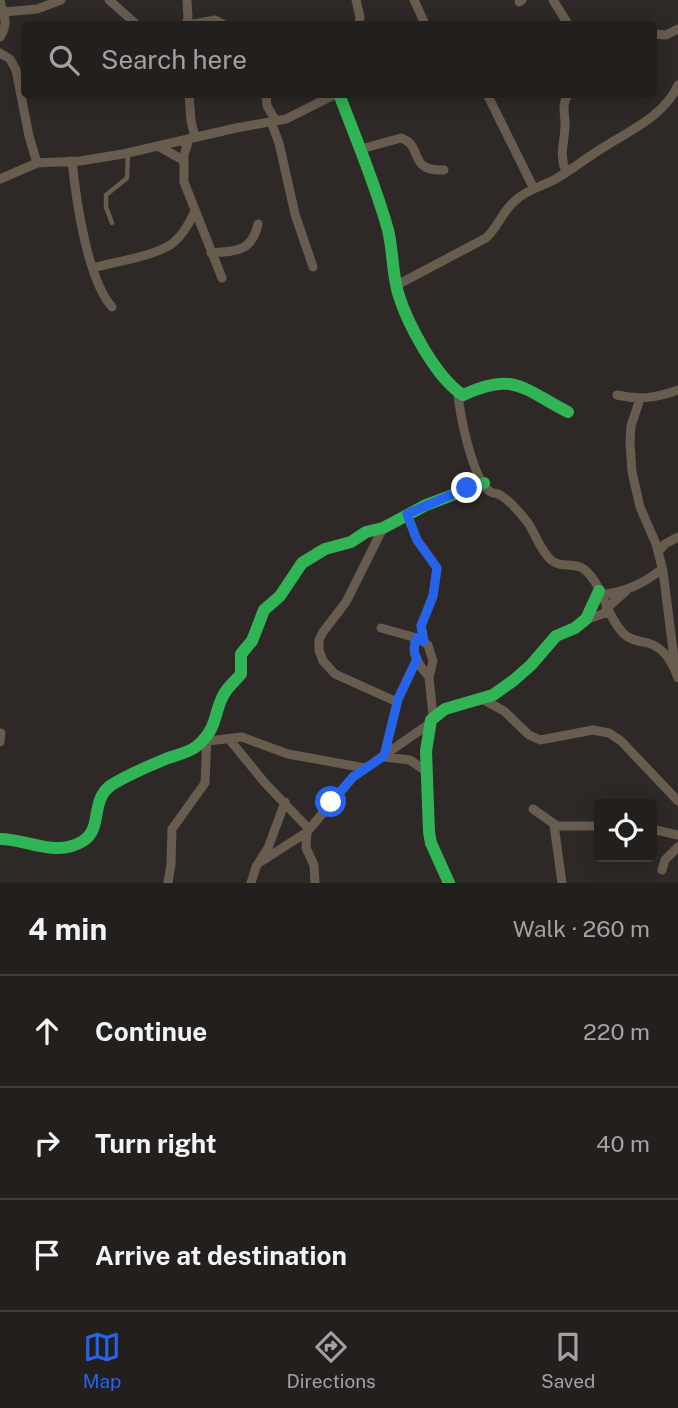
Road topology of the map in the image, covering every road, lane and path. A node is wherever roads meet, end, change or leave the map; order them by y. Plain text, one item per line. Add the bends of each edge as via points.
1 (61, 0) edge
2 (109, 0) edge
3 (187, 0) edge
4 (356, 0) edge
5 (414, 0) edge
6 (553, 0) edge
7 (0, 1) edge
8 (4, 12) junction
9 (133, 21) edge
10 (187, 21) edge
11 (359, 21) edge
12 (424, 21) edge
13 (566, 21) edge
14 (678, 29) edge
15 (657, 34) edge
16 (0, 37) edge
17 (0, 53) edge
18 (678, 85) edge
19 (21, 95) edge
20 (22, 98) edge
21 (189, 98) edge
22 (266, 98) edge
23 (330, 98) edge
24 (340, 98) edge
25 (489, 98) edge
26 (567, 98) edge
27 (273, 122) junction
28 (192, 138) junction
29 (158, 146) junction
30 (361, 149) junction
31 (128, 153) junction
32 (183, 160) junction
33 (72, 161) junction
34 (37, 163) junction
35 (444, 170) dead end
36 (566, 172) junction
37 (0, 179) edge
38 (534, 189) junction
39 (195, 211) junction
40 (111, 223) dead end
41 (258, 224) dead end
42 (211, 253) junction
43 (313, 267) dead end
44 (93, 268) junction
45 (222, 278) dead end
46 (397, 285) junction
47 (112, 307) dead end
48 (678, 390) edge
49 (458, 394) junction
50 (617, 394) dead end
51 (640, 399) junction
52 (568, 412) dead end
53 (484, 484) junction
54 (407, 514) junction
55 (383, 528) junction
56 (678, 537) edge
57 (658, 552) junction
58 (662, 569) junction
59 (627, 590) junction
60 (600, 593) junction
61 (607, 610) junction
62 (584, 620) junction
63 (381, 628) dead end
64 (421, 639) junction
65 (676, 641) edge
66 (417, 659) junction
67 (677, 675) edge
68 (429, 677) junction
69 (482, 699) junction
70 (397, 702) junction
71 (431, 720) junction
72 (208, 738) junction
73 (229, 739) junction
74 (383, 756) junction
75 (365, 768) junction
76 (427, 772) junction
77 (678, 801) edge
78 (285, 802) junction
79 (533, 809) dead end
80 (554, 825) junction
81 (594, 826) edge
82 (308, 830) junction
83 (657, 831) edge
84 (678, 835) edge
85 (0, 839) edge
86 (678, 847) edge
87 (259, 863) junction
88 (662, 870) dead end
89 (168, 883) edge
90 (250, 883) edge
91 (315, 883) edge
92 (449, 883) edge
93 (562, 883) edge

1 - 8 street via 37,9
2 - 9 street
3 - 10 street
4 - 11 street
5 - 12 street
6 - 13 street
7 - 8 street
8 - 16 street via 5,30
14 - 15 street
17 - 19 street via 16,70
18 - 36 street via 640,127
20 - 34 street
21 - 28 street
22 - 27 street
23 - 27 street
24 - 30 street
25 - 38 street
26 - 36 street via 561,148
27 - 28 street
27 - 43 street
28 - 29 street
28 - 32 street
29 - 31 street
29 - 32 street
30 - 35 street via 401,138 410,143 421,165
30 - 46 street via 388,233
31 - 33 street
31 - 40 lane via 127,178 106,195
32 - 39 street via 184,182
33 - 34 street
33 - 44 street
34 - 37 street
36 - 38 street
38 - 46 street via 517,198 486,238
39 - 42 street
39 - 44 street via 173,243
41 - 42 street via 243,249
42 - 45 street
44 - 47 street via 99,290
46 - 49 street via 423,346
48 - 51 street
49 - 52 street via 507,381
49 - 53 street via 460,416
50 - 51 street
51 - 57 street via 629,442 632,472
53 - 54 street
53 - 60 street via 523,517 551,560 585,570
54 - 55 street
54 - 64 street via 417,540 437,568
55 - 70 street via 346,602 323,632 318,650 335,674
55 - 72 street via 325,549 302,563 281,596 264,610 252,641 241,654 241,674 223,695
56 - 57 street
57 - 58 street
58 - 59 street
58 - 65 street
59 - 60 street
59 - 61 street
60 - 61 street
60 - 62 street
61 - 62 street
61 - 67 street via 625,636 668,655
62 - 69 street via 556,635 514,680
63 - 64 street
64 - 66 street via 414,646
64 - 68 street via 432,653
65 - 67 street
66 - 68 street
66 - 70 street
68 - 71 street
69 - 71 street via 445,709
69 - 77 street via 540,740 593,730 609,733
70 - 74 street
71 - 74 street
71 - 76 street
72 - 73 street
72 - 85 street via 109,787 97,804 95,828 83,841 54,850
72 - 89 street via 205,783 172,829
73 - 75 street via 242,737 288,754
73 - 78 street
74 - 75 street
74 - 76 street via 411,760
75 - 82 street
76 - 92 street via 431,843
78 - 82 street
78 - 87 street
79 - 80 street
80 - 81 street
80 - 93 street
82 - 87 street
82 - 91 street via 305,842
83 - 84 street
86 - 88 street
87 - 90 street

